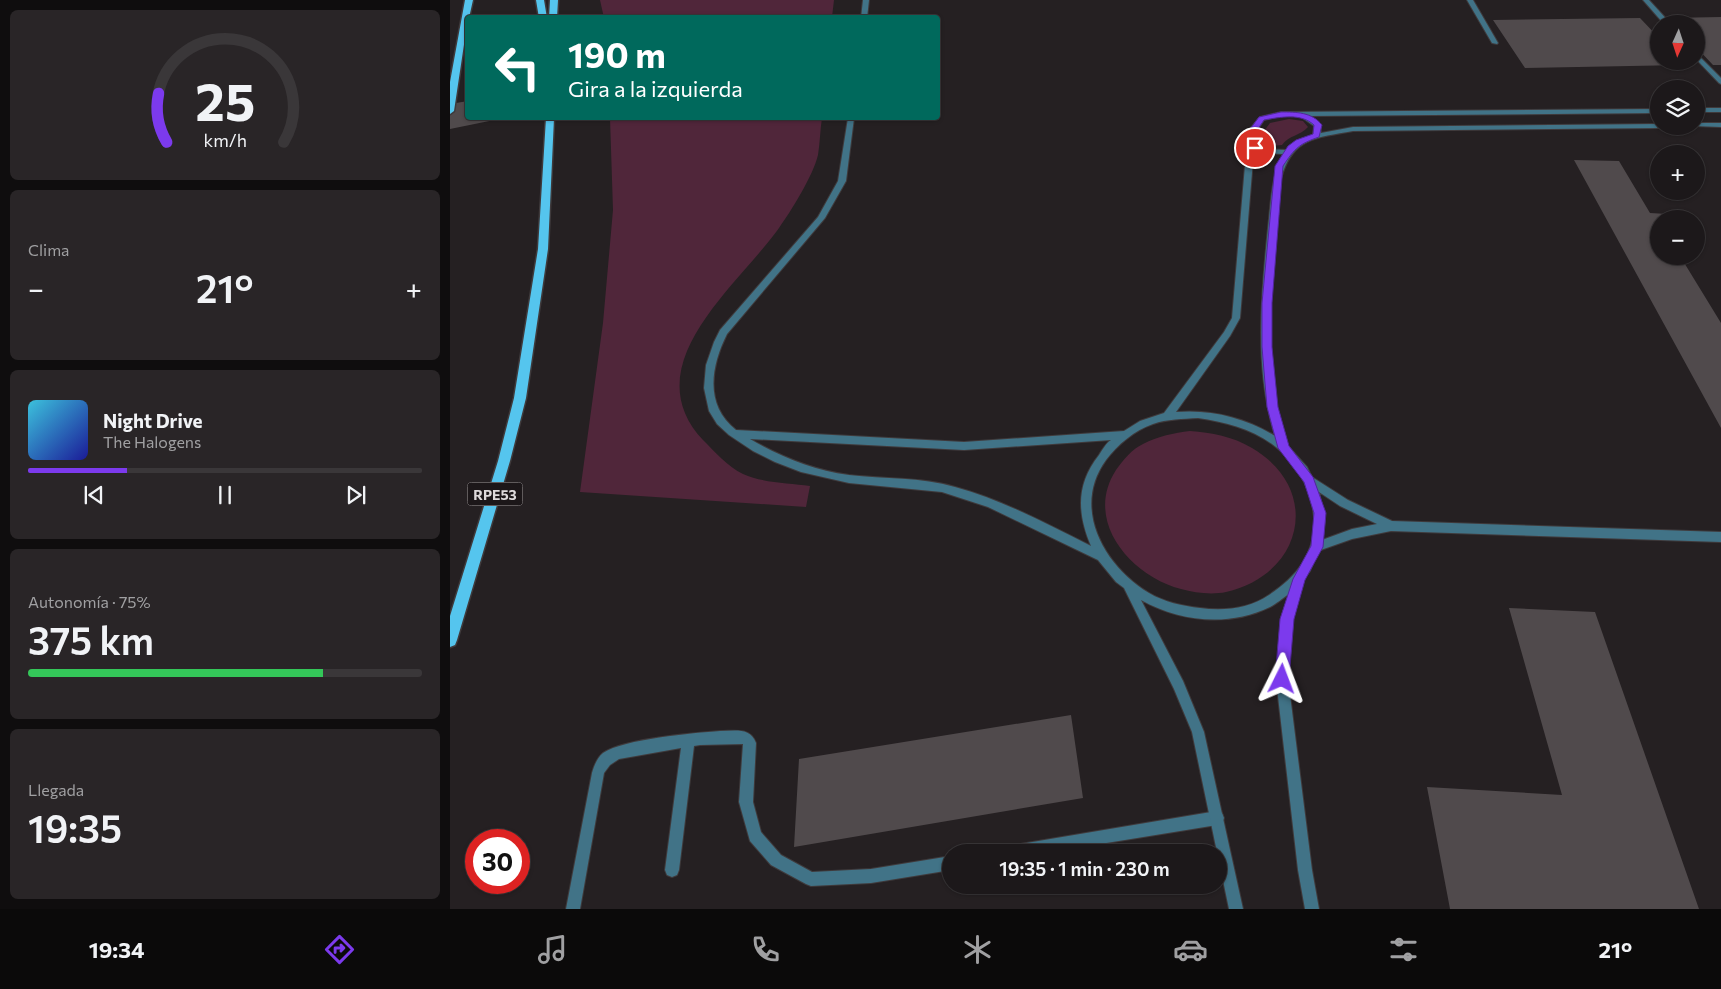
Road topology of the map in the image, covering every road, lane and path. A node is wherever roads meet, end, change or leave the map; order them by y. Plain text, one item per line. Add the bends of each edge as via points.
1 (469, 0) edge
2 (540, 0) edge
3 (554, 0) edge
4 (866, 0) edge
5 (1470, 0) edge
6 (1646, 0) edge
7 (466, 15) edge
8 (542, 15) edge
9 (553, 15) edge
10 (864, 15) edge
11 (1660, 15) edge
12 (465, 20) edge
13 (450, 40) edge
14 (1495, 43) dead end
15 (459, 49) junction
16 (457, 61) junction
17 (1705, 65) edge
18 (450, 69) edge
19 (1721, 82) edge
20 (1705, 110) edge
21 (1721, 110) edge
22 (450, 111) edge
23 (1650, 111) edge
24 (1300, 115) junction
25 (550, 120) edge
26 (851, 120) edge
27 (1705, 125) edge
28 (1721, 125) edge
29 (1650, 126) edge
30 (1317, 135) junction
31 (1251, 142) junction
32 (1286, 152) junction
33 (1168, 416) junction
34 (733, 434) junction
35 (1123, 435) junction
36 (1284, 448) junction
37 (1309, 480) junction
38 (1391, 526) junction
39 (1721, 537) edge
40 (1317, 547) junction
41 (1100, 556) junction
42 (1299, 579) junction
43 (1129, 588) junction
44 (450, 640) edge
45 (688, 742) junction
46 (1218, 818) junction
47 (1062, 844) edge
48 (942, 864) edge
49 (672, 870) dead end
50 (573, 909) edge
51 (1236, 909) edge
52 (1312, 909) edge

1 - 7 main road
2 - 8 main road
3 - 9 main road
4 - 10 street
5 - 14 street
6 - 11 street
12 - 15 main road
13 - 15 main road
15 - 16 main road
16 - 18 main road
16 - 22 main road
17 - 19 street
20 - 21 street
23 - 24 street
24 - 30 street via 1315,121
24 - 31 street via 1262,118 1254,129
25 - 44 main road, RPE53 via 543,249 520,398
26 - 34 street via 842,181 821,218 723,332 713,352 709,394 720,422
27 - 28 street
29 - 30 street via 1353,129
30 - 32 street via 1299,142
31 - 32 street via 1262,151
31 - 33 street via 1236,318
32 - 36 street via 1277,179 1267,303 1272,407
33 - 35 street via 1144,423
33 - 36 street via 1198,414 1229,419 1258,430
34 - 35 street via 964,446
34 - 41 street via 776,459 801,469 850,479 930,486 978,499
35 - 41 street via 1099,458 1086,488 1086,522
36 - 37 street
37 - 38 street via 1344,503
37 - 40 street via 1320,513
38 - 39 street
38 - 40 street via 1352,534
40 - 42 street
41 - 43 street via 1112,573
42 - 43 street via 1273,600 1238,613 1200,615 1162,606
42 - 52 street via 1287,619 1282,679 1304,870
43 - 46 street via 1179,685 1198,732
45 - 48 street via 738,736 747,738 750,743 746,802 755,836 776,860 811,878 871,876
45 - 49 street
45 - 50 street via 619,752 602,762
46 - 47 street
46 - 51 street

